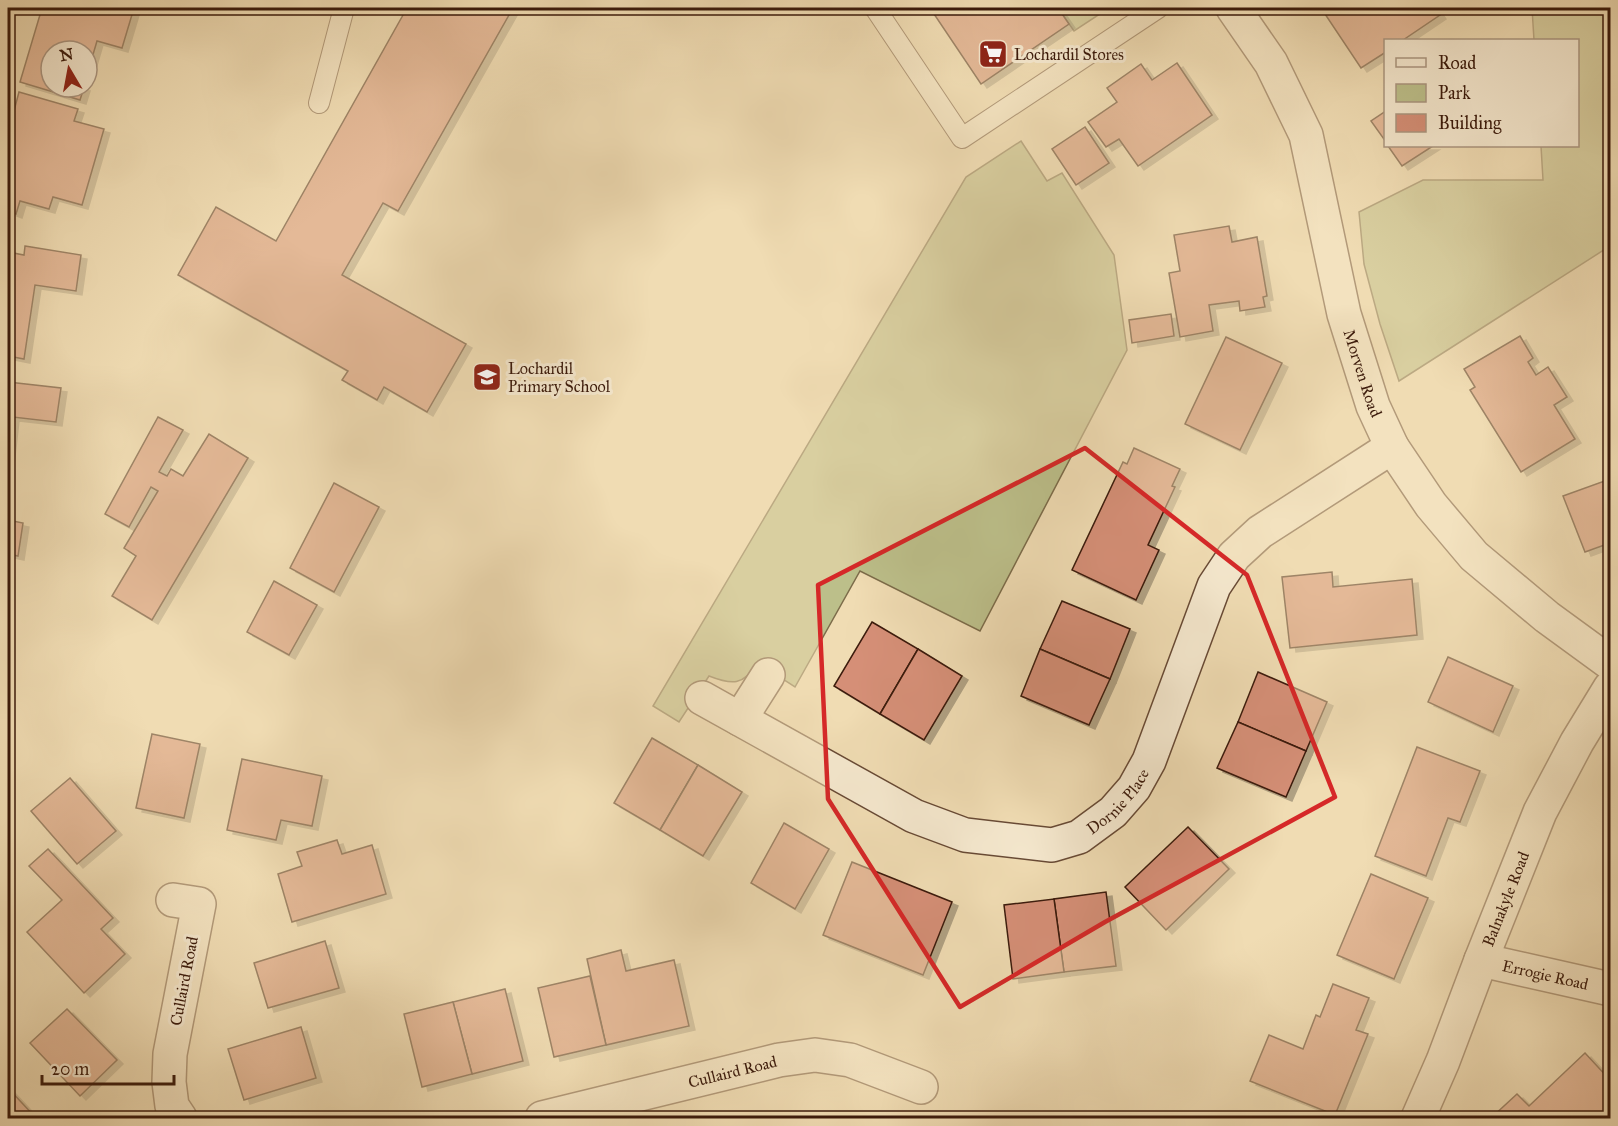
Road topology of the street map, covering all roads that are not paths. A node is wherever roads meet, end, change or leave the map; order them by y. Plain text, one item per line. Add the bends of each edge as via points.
1 (344, 8) edge
2 (874, 8) edge
3 (1158, 8) edge
4 (1233, 8) edge
5 (319, 103) dead end
6 (1392, 447) junction
7 (1611, 663) edge
8 (768, 675) dead end
9 (1611, 688) edge
10 (702, 698) dead end
11 (740, 719) junction
12 (173, 900) dead end
13 (1481, 960) junction
14 (1611, 989) edge
15 (921, 1087) dead end
16 (180, 1119) edge
17 (542, 1119) edge
18 (1418, 1119) edge

1 - 5 lane
2 - 3 lane via 962,138
4 - 6 street, Morven Road via 1271,63 1306,135 1344,314 1373,406
6 - 7 street, Morven Road via 1431,505 1474,556 1547,617
6 - 11 street, Dornie Place via 1260,532 1234,556 1214,586 1149,761 1134,788 1113,812 1079,837 1052,844 965,835 914,816
8 - 11 street
9 - 13 street, Balnakyle Road via 1540,812
10 - 11 street, Dornie Place
12 - 16 street, Cullaird Road via 199,904 170,1054 172,1106
13 - 14 street, Errogie Road
13 - 18 street, Balnakyle Road
15 - 17 street, Cullaird Road via 850,1060 815,1055 779,1060

